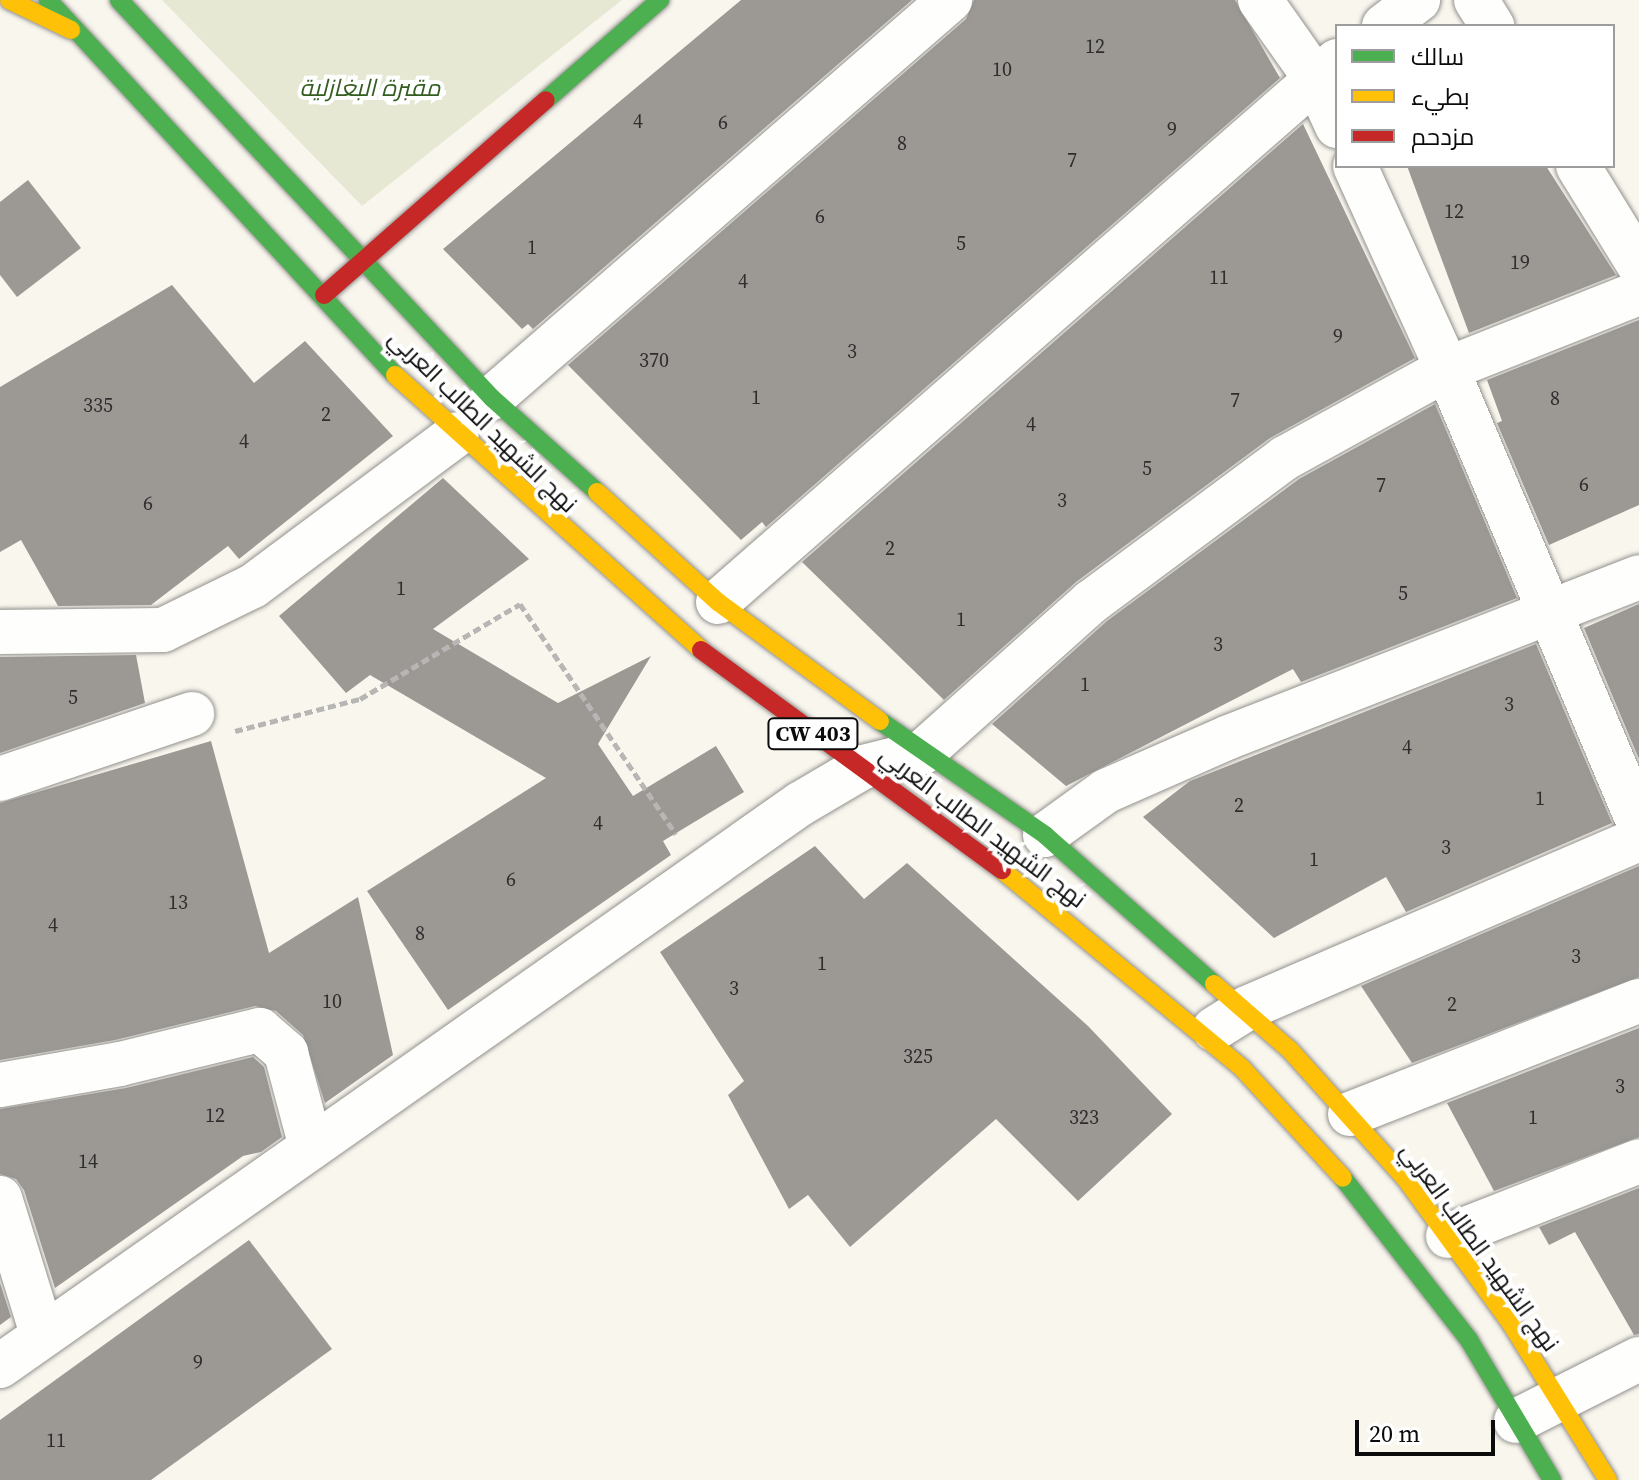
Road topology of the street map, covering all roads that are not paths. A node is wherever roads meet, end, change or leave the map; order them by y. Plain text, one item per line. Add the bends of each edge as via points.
1 (9, 0) edge
2 (48, 0) edge
3 (119, 0) edge
4 (660, 0) edge
5 (950, 0) edge
6 (1260, 0) edge
7 (1418, 0) edge
8 (1476, 0) edge
9 (1387, 24) edge
10 (1491, 24) edge
11 (77, 33) junction
12 (1326, 70) edge
13 (1335, 116) edge
14 (1356, 168) edge
15 (1579, 168) edge
16 (364, 256) junction
17 (1639, 265) edge
18 (1639, 293) edge
19 (324, 295) junction
20 (1447, 369) junction
21 (492, 398) junction
22 (457, 434) junction
23 (1639, 577) edge
24 (718, 602) junction
25 (1553, 614) junction
26 (0, 632) edge
27 (192, 714) road end
28 (923, 752) junction
29 (863, 767) junction
30 (0, 779) edge
31 (1639, 823) edge
32 (1045, 835) junction
33 (1639, 839) edge
34 (1639, 1001) edge
35 (1247, 1008) junction
36 (1206, 1034) junction
37 (0, 1085) edge
38 (1350, 1114) junction
39 (311, 1147) junction
40 (1639, 1161) edge
41 (0, 1198) edge
42 (1448, 1236) junction
43 (42, 1334) junction
44 (1639, 1359) edge
45 (0, 1366) edge
46 (1557, 1399) junction
47 (1516, 1421) junction
48 (1552, 1480) edge
49 (1608, 1480) edge

1 - 11 main road
2 - 11 main road, نهج الشهيد الطالب العربي / CW 403
3 - 16 main road, نهج الشهيد الطالب العربي / CW 403
4 - 16 main road
5 - 21 street
6 - 12 street
7 - 9 street
8 - 10 street
11 - 19 main road, نهج الشهيد الطالب العربي / CW 403
12 - 13 street
12 - 24 street
14 - 20 street
15 - 17 street
16 - 19 main road
16 - 21 main road, نهج الشهيد الطالب العربي / CW 403
18 - 20 street
19 - 22 main road, نهج الشهيد الطالب العربي / CW 403 via 400,381
20 - 25 street
20 - 28 street via 1285,458 1091,602
21 - 24 main road, نهج الشهيد الطالب العربي / CW 403
22 - 26 street via 253,586 163,630
22 - 29 main road, نهج الشهيد الطالب العربي / CW 403 via 678,634
23 - 25 street
24 - 28 main road, نهج الشهيد الطالب العربي / CW 403
25 - 31 street
25 - 32 street via 1229,737 1106,791
27 - 30 street
28 - 29 street
28 - 32 main road, نهج الشهيد الطالب العربي / CW 403
29 - 36 main road, نهج الشهيد الطالب العربي / CW 403 via 1045,901
29 - 39 street via 702,871
32 - 35 main road, نهج الشهيد الطالب العربي / CW 403
33 - 35 street
34 - 38 street
35 - 36 street
35 - 38 main road, نهج الشهيد الطالب العربي / CW 403
36 - 47 main road, نهج الشهيد الطالب العربي / CW 403 via 1309,1135 1367,1204 1469,1340
37 - 39 street via 120,1064 260,1030 286,1053
38 - 42 main road, نهج الشهيد الطالب العربي / CW 403
39 - 43 street
40 - 42 street
41 - 43 street
42 - 46 main road, نهج الشهيد الطالب العربي / CW 403
43 - 45 street
44 - 46 street
46 - 47 street
46 - 49 main road, نهج الشهيد الطالب العربي / CW 403
47 - 48 main road, نهج الشهيد الطالب العربي / CW 403

